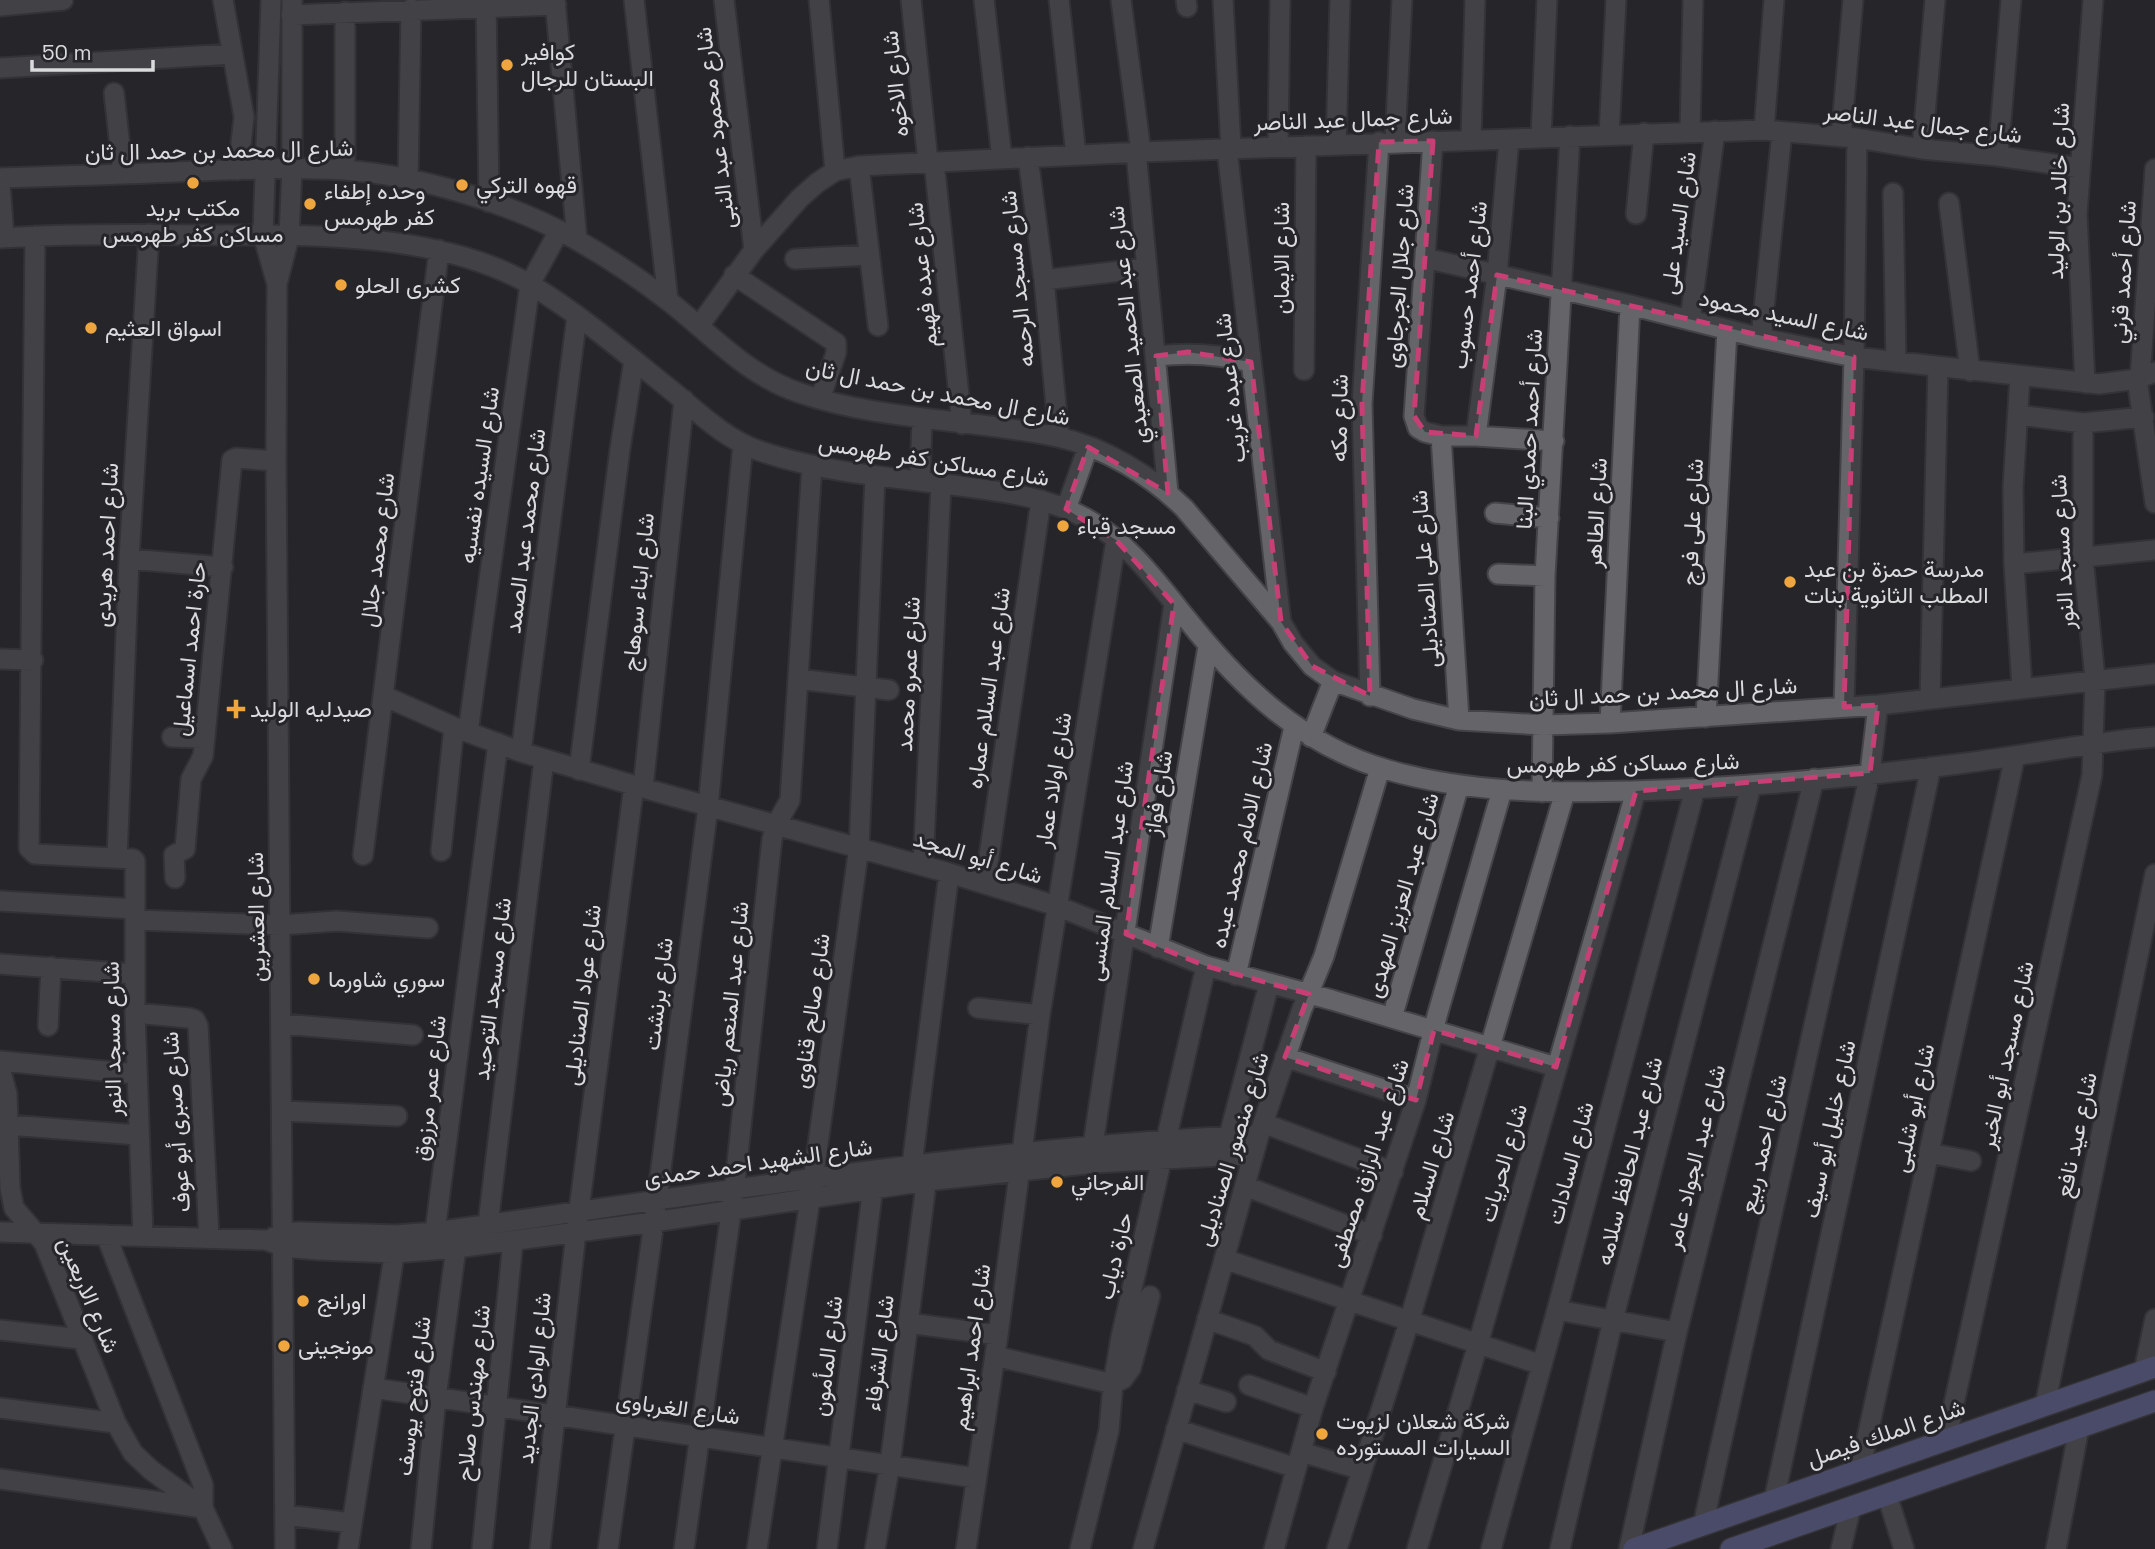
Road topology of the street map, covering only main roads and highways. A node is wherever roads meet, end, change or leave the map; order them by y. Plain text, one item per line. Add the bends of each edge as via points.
1 (2150, 1369) edge
2 (2155, 1401) edge
3 (1631, 1549) edge
4 (1731, 1549) edge

1 - 3 main road, شارع الملك فيصل
2 - 4 main road

